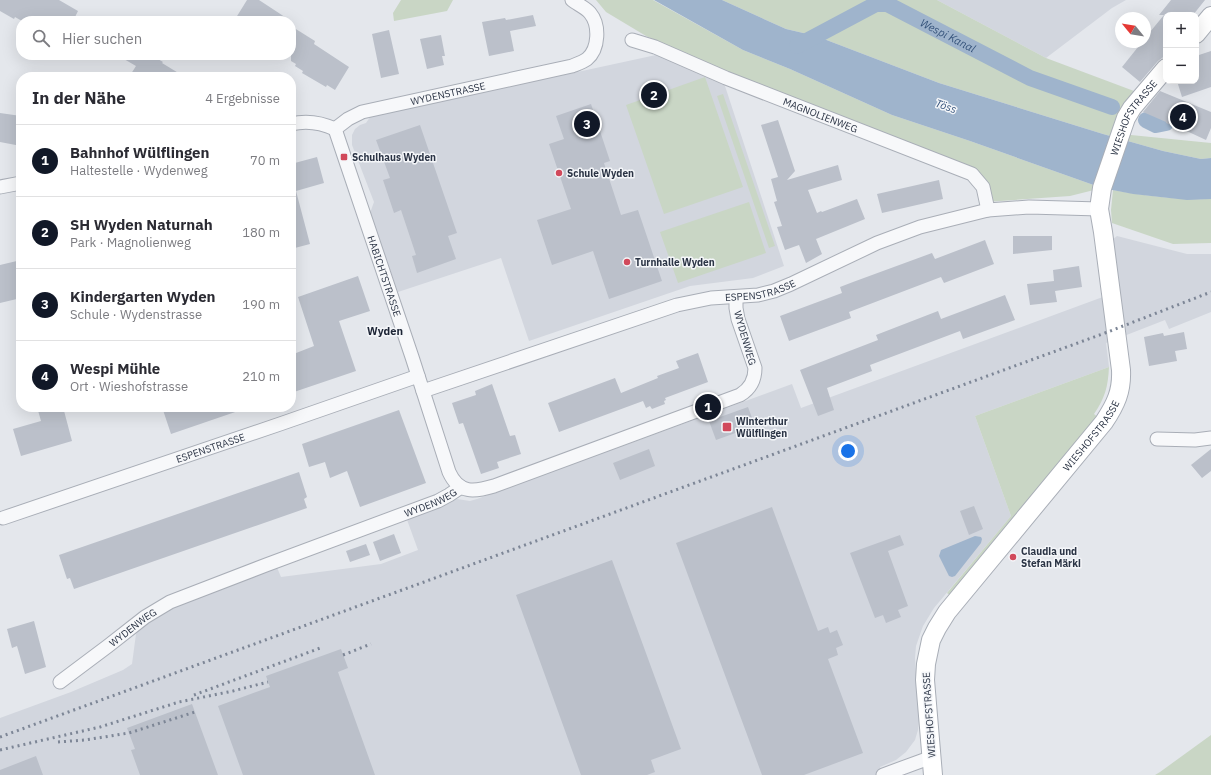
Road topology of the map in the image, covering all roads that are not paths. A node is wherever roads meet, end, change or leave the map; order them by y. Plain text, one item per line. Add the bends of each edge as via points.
1 (572, 0) edge
2 (1211, 16) edge
3 (1199, 30) edge
4 (632, 40) dead end
5 (1163, 72) edge
6 (296, 123) edge
7 (335, 130) junction
8 (16, 184) edge
9 (0, 188) edge
10 (1099, 209) junction
11 (988, 210) junction
12 (736, 297) junction
13 (418, 376) junction
14 (423, 391) junction
15 (1211, 438) edge
16 (1157, 439) dead end
17 (461, 487) junction
18 (3, 518) dead end
19 (60, 682) dead end
20 (932, 757) junction
21 (883, 775) edge
22 (933, 775) edge

1 - 7 street, WYDENSTRASSE via 590,13 596,26 594,50 586,59 572,66 362,112
2 - 3 street
4 - 11 street, MAGNOLIENWEG via 972,174 982,187
5 - 10 street, WIESHOFSTRASSE via 1126,118 1102,188
6 - 7 street via 310,121
7 - 13 street, HABICHTSTRASSE
8 - 9 street
10 - 11 street, ESPENSTRASSE via 1029,207
10 - 20 street, WIESHOFSTRASSE via 1121,370 1120,392 1104,422 947,612 937,628 928,652 925,671
11 - 12 street, ESPENSTRASSE via 920,226 774,291
12 - 14 street, ESPENSTRASSE via 706,299 677,305
12 - 17 street, WYDENWEG via 738,319 755,374 752,384 745,392 494,486 477,490
13 - 14 street, HABICHTSTRASSE
13 - 18 street, ESPENSTRASSE
14 - 17 street, HABICHTSTRASSE via 449,472
15 - 16 street
17 - 19 street, WYDENWEG via 438,501 170,602 145,616
20 - 21 street
20 - 22 street, WIESHOFSTRASSE

